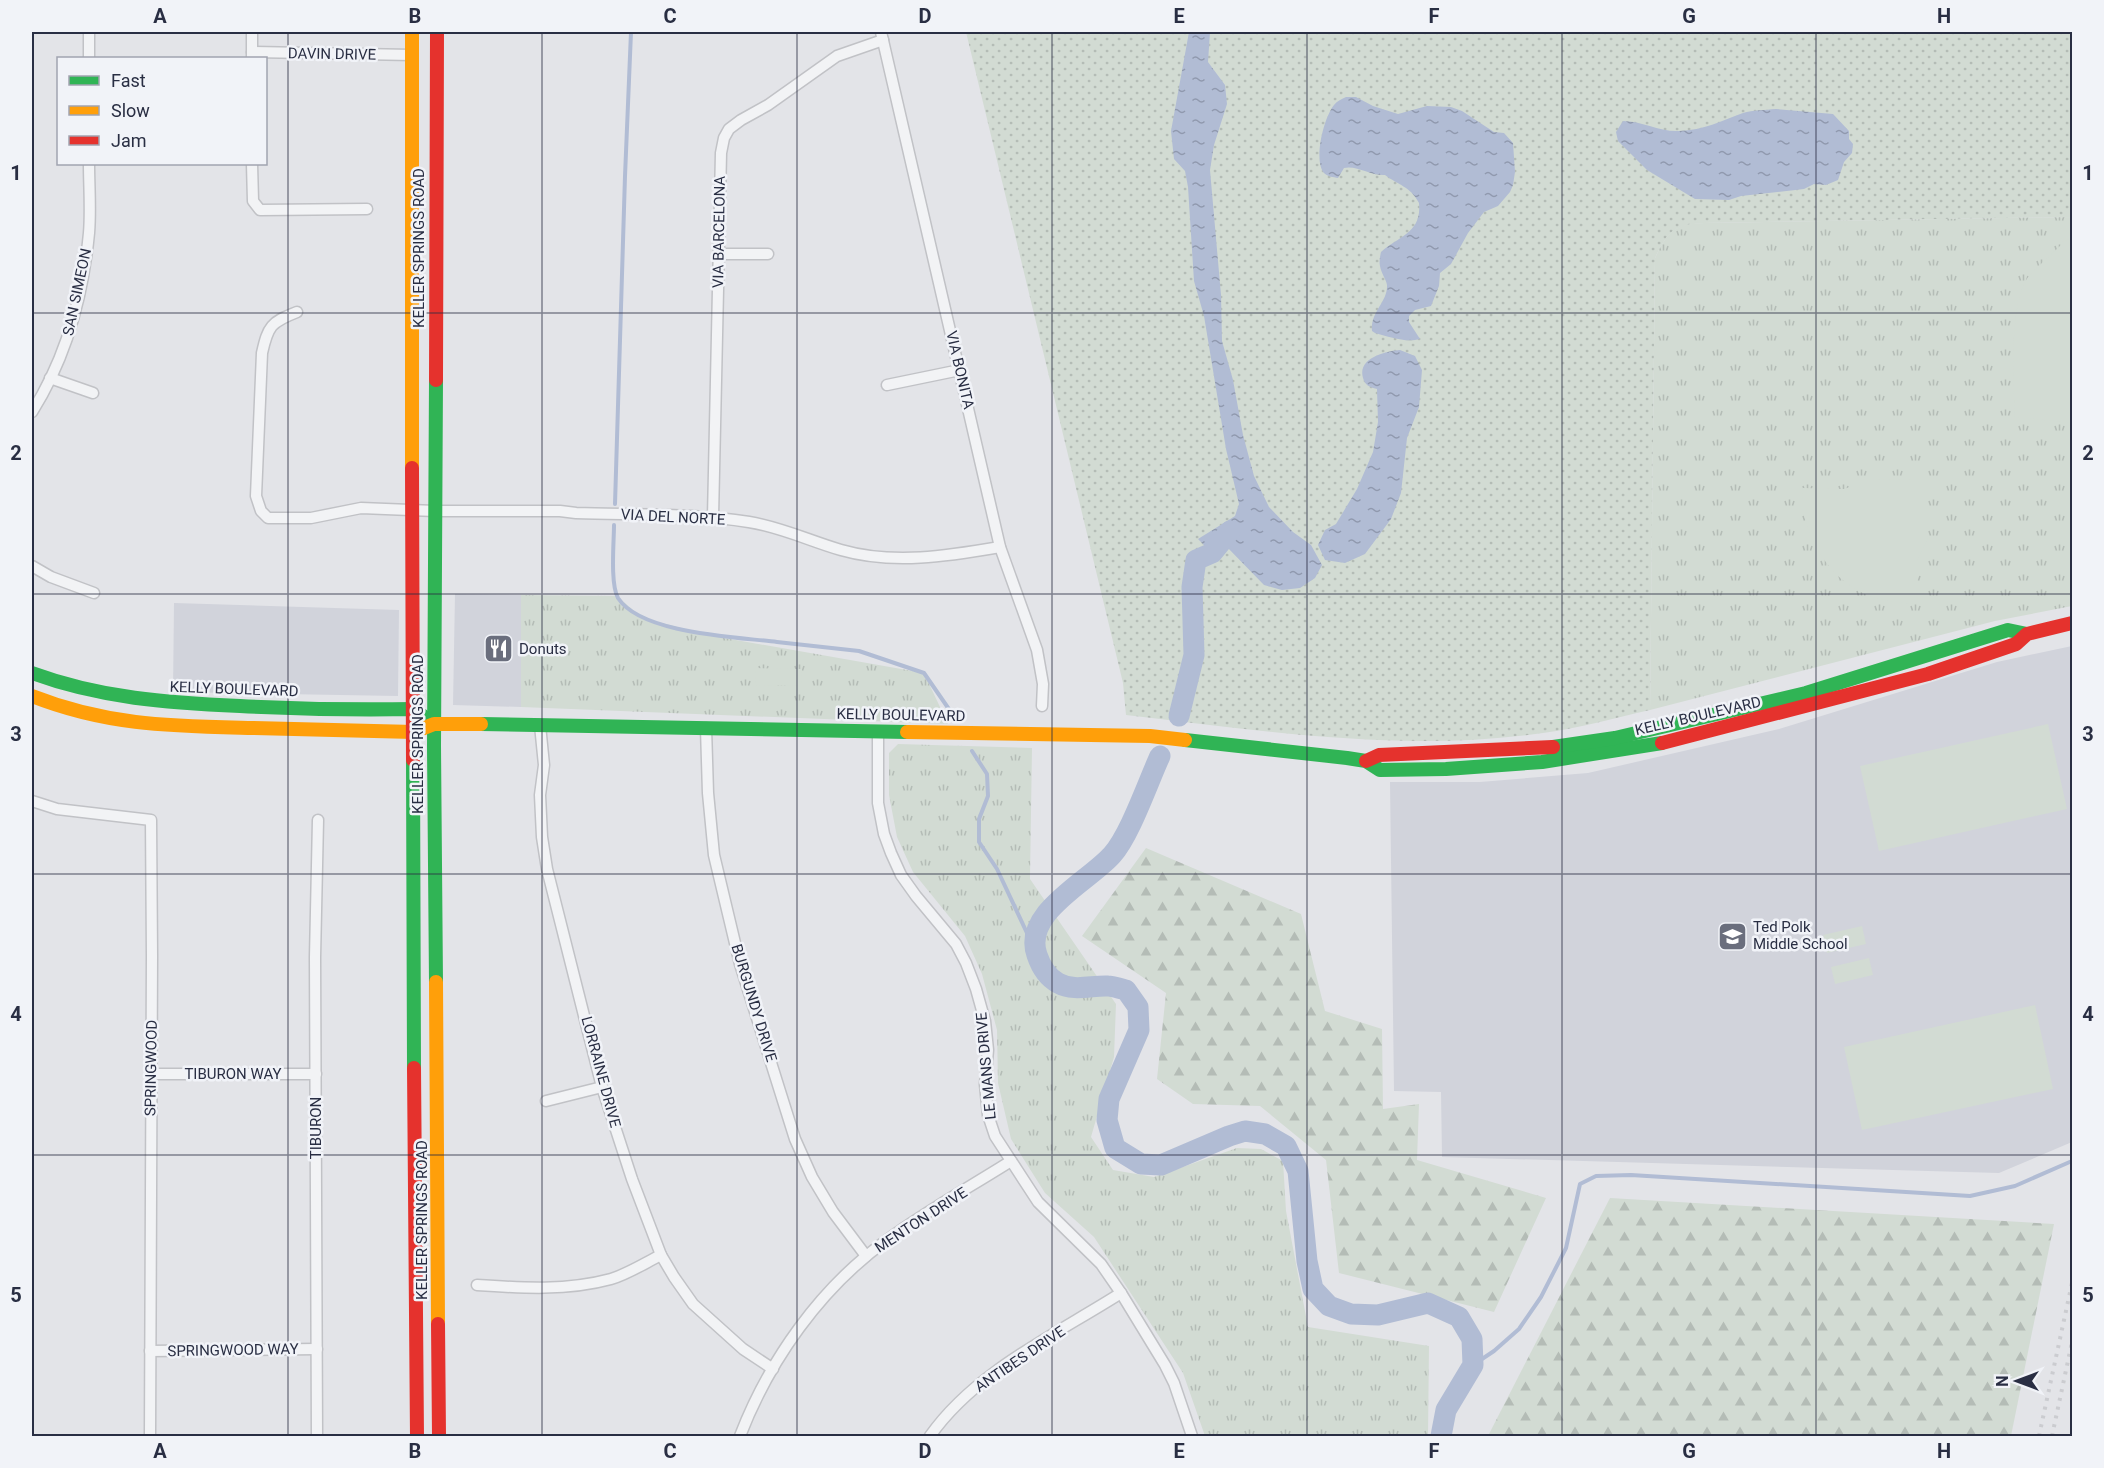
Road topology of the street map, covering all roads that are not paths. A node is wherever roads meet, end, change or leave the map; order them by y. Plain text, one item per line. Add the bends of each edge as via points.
1 (89, 32) edge
2 (252, 32) edge
3 (412, 32) edge
4 (437, 32) edge
5 (882, 36) edge
6 (252, 55) edge
7 (412, 55) junction
8 (89, 57) edge
9 (89, 165) edge
10 (252, 165) edge
11 (367, 209) dead end
12 (413, 243) junction
13 (436, 243) junction
14 (719, 254) junction
15 (768, 254) dead end
16 (297, 312) dead end
17 (960, 370) junction
18 (50, 378) junction
19 (887, 385) dead end
20 (93, 393) dead end
21 (32, 412) edge
22 (412, 509) junction
23 (435, 510) junction
24 (713, 517) junction
25 (1000, 547) junction
26 (32, 566) edge
27 (94, 593) dead end
28 (2073, 623) edge
29 (2027, 634) junction
30 (32, 673) edge
31 (32, 696) edge
32 (233, 706) junction
33 (1042, 706) dead end
34 (414, 709) junction
35 (1735, 710) junction
36 (434, 724) junction
37 (1738, 724) junction
38 (540, 725) junction
39 (232, 728) junction
40 (706, 728) junction
41 (414, 732) junction
42 (878, 732) junction
43 (1366, 761) junction
44 (32, 801) edge
45 (318, 820) dead end
46 (151, 1074) junction
47 (316, 1074) junction
48 (602, 1087) junction
49 (546, 1101) dead end
50 (1011, 1161) junction
51 (661, 1255) junction
52 (866, 1256) junction
53 (477, 1284) dead end
54 (1121, 1293) junction
55 (317, 1348) junction
56 (150, 1350) junction
57 (773, 1369) junction
58 (150, 1437) edge
59 (317, 1437) edge
60 (417, 1437) edge
61 (439, 1437) edge
62 (740, 1437) edge
63 (930, 1437) edge
64 (1192, 1437) edge

1 - 8 street
2 - 6 street
3 - 7 main road, KELLER SPRINGS ROAD
4 - 13 main road, KELLER SPRINGS ROAD
5 - 14 street, VIA BARCELONA via 837,56 729,129 721,153
5 - 17 street, VIA BONITA
6 - 7 street, DAVIN DRIVE
7 - 12 main road, KELLER SPRINGS ROAD
9 - 18 street, SAN SIMEON via 84,275 69,335
10 - 11 street via 253,201 260,210
12 - 13 main road
12 - 22 main road, KELLER SPRINGS ROAD
13 - 23 main road, KELLER SPRINGS ROAD
14 - 15 street
14 - 24 street, VIA BARCELONA
16 - 22 street, VIA DEL NORTE via 278,320 267,333 262,353 256,496 261,510 268,518 282,519 311,518 361,508
17 - 19 street
17 - 25 street, VIA BONITA
18 - 20 street
18 - 21 street, SAN SIMEON
22 - 23 street, VIA DEL NORTE
22 - 34 main road, KELLER SPRINGS ROAD
23 - 24 street, VIA DEL NORTE via 560,510
23 - 36 main road, KELLER SPRINGS ROAD
24 - 25 street, VIA DEL NORTE via 753,523 871,556 941,557
25 - 33 street, VIA BONITA via 1037,650
26 - 27 street
28 - 29 main road, KELLY BOULEVARD
29 - 35 main road, KELLY BOULEVARD via 2008,630 1806,693
29 - 37 main road, KELLY BOULEVARD via 2016,644 1928,674
30 - 32 main road, KELLY BOULEVARD via 127,699
31 - 39 main road, KELLY BOULEVARD via 65,709 120,721
32 - 34 main road, KELLY BOULEVARD
32 - 39 main road
34 - 36 main road
34 - 41 main road, KELLER SPRINGS ROAD
35 - 37 main road
35 - 43 main road, KELLY BOULEVARD via 1616,738 1550,747 1379,755
36 - 38 main road, KELLY BOULEVARD
36 - 41 main road, KELLY BOULEVARD
36 - 61 main road, KELLER SPRINGS ROAD
37 - 43 main road, KELLY BOULEVARD via 1659,744 1542,762 1380,770
38 - 40 main road, KELLY BOULEVARD
38 - 48 street, LORRAINE DRIVE via 544,765 540,795 547,869
39 - 41 main road, KELLY BOULEVARD
40 - 42 main road, KELLY BOULEVARD
40 - 52 street, BURGUNDY DRIVE via 714,855 740,964 803,1158 833,1212
41 - 60 main road, KELLER SPRINGS ROAD
42 - 43 main road, KELLY BOULEVARD via 1149,736
42 - 50 street, LE MANS DRIVE via 878,803 884,834 901,874 966,963 985,1021 988,1114 995,1136
44 - 46 street, SPRINGWOOD via 57,809 151,820
45 - 47 street, TIBURON
46 - 47 street, TIBURON WAY
46 - 56 street, SPRINGWOOD
47 - 55 street, TIBURON
48 - 49 street
48 - 51 street, LORRAINE DRIVE
50 - 52 street, MENTON DRIVE
50 - 54 street, LE MANS DRIVE via 1038,1202 1101,1263
51 - 53 street via 613,1279 570,1287
51 - 57 street, LORRAINE DRIVE via 693,1304 743,1349
52 - 57 street, MENTON DRIVE via 834,1286
54 - 63 street, ANTIBES DRIVE via 998,1370 962,1398
54 - 64 street, LE MANS DRIVE via 1174,1383
55 - 56 street, SPRINGWOOD WAY
55 - 59 street, TIBURON
56 - 58 street, SPRINGWOOD
57 - 62 street, MENTON DRIVE

